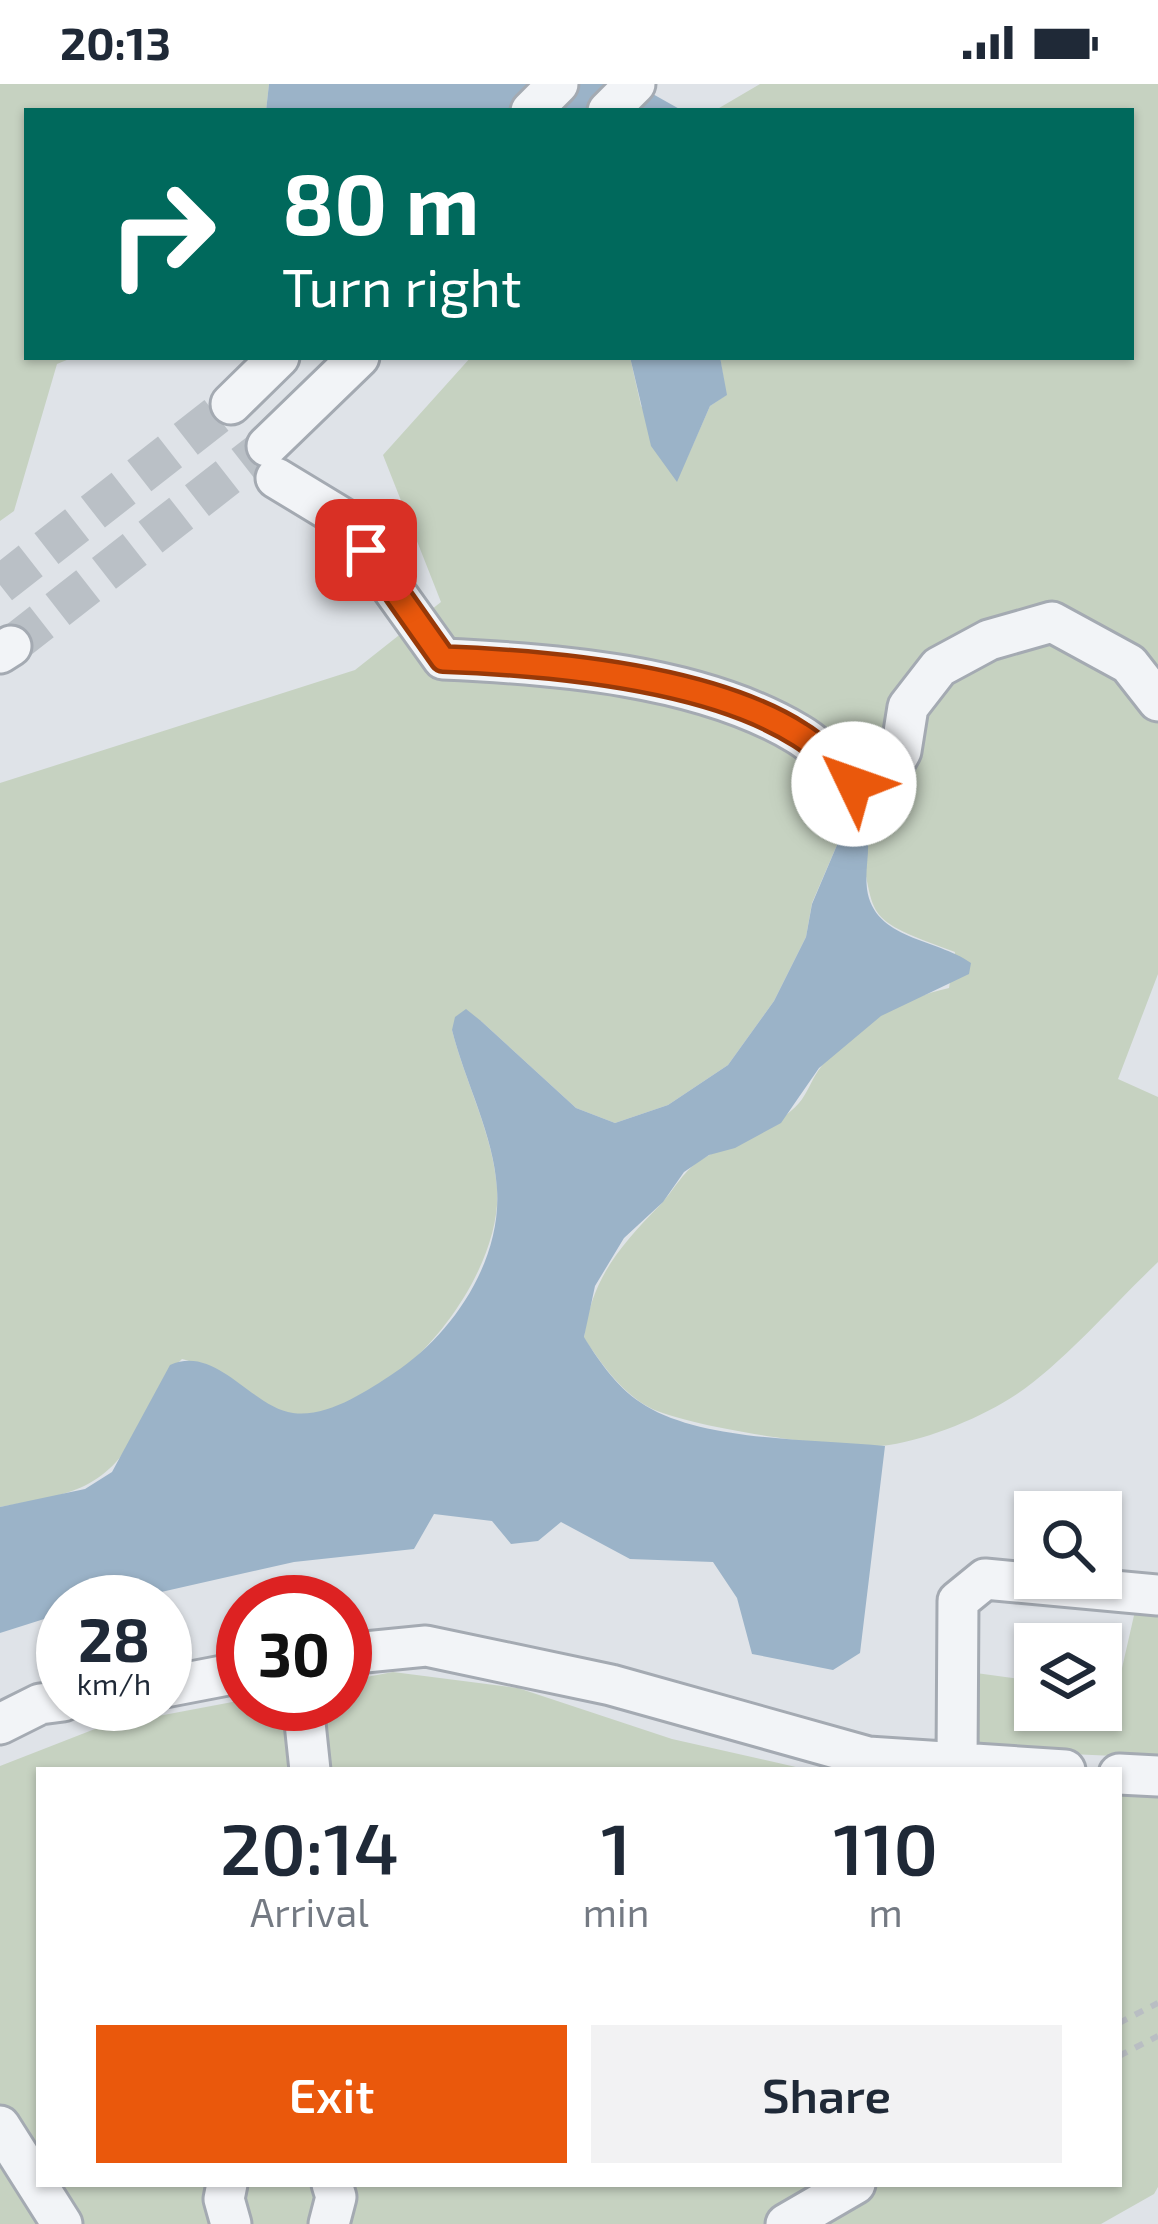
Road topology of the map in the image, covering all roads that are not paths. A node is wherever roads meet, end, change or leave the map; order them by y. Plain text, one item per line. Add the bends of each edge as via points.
1 (558, 84) edge
2 (635, 84) edge
3 (534, 108) edge
4 (611, 108) edge
5 (276, 360) edge
6 (356, 360) edge
7 (231, 404) tunnel mouth
8 (1158, 701) edge
9 (1158, 1595) edge
10 (372, 1651) edge
11 (36, 1707) edge
12 (0, 1724) edge
13 (306, 1731) edge
14 (957, 1762) junction
15 (868, 1764) edge
16 (310, 1767) edge
17 (1024, 1767) edge
18 (1122, 1774) edge
19 (1158, 1777) edge
20 (0, 2126) edge
21 (36, 2183) edge
22 (39, 2187) edge
23 (226, 2187) edge
24 (333, 2187) edge
25 (850, 2187) edge
26 (62, 2224) edge
27 (231, 2224) edge
28 (328, 2224) edge
29 (786, 2224) edge

1 - 3 street
2 - 4 street
5 - 7 street
6 - 8 street via 271,462 342,518 443,659 643,680 742,709 800,735 854,784 884,783 901,751 908,707 939,667 989,640 1052,622 1129,664
9 - 14 street via 985,1579 958,1601
10 - 15 street via 426,1646 523,1662
11 - 12 street
13 - 16 street
14 - 15 street
14 - 17 street
18 - 19 street
20 - 21 street
22 - 26 street
23 - 27 street
24 - 28 street
25 - 29 street

